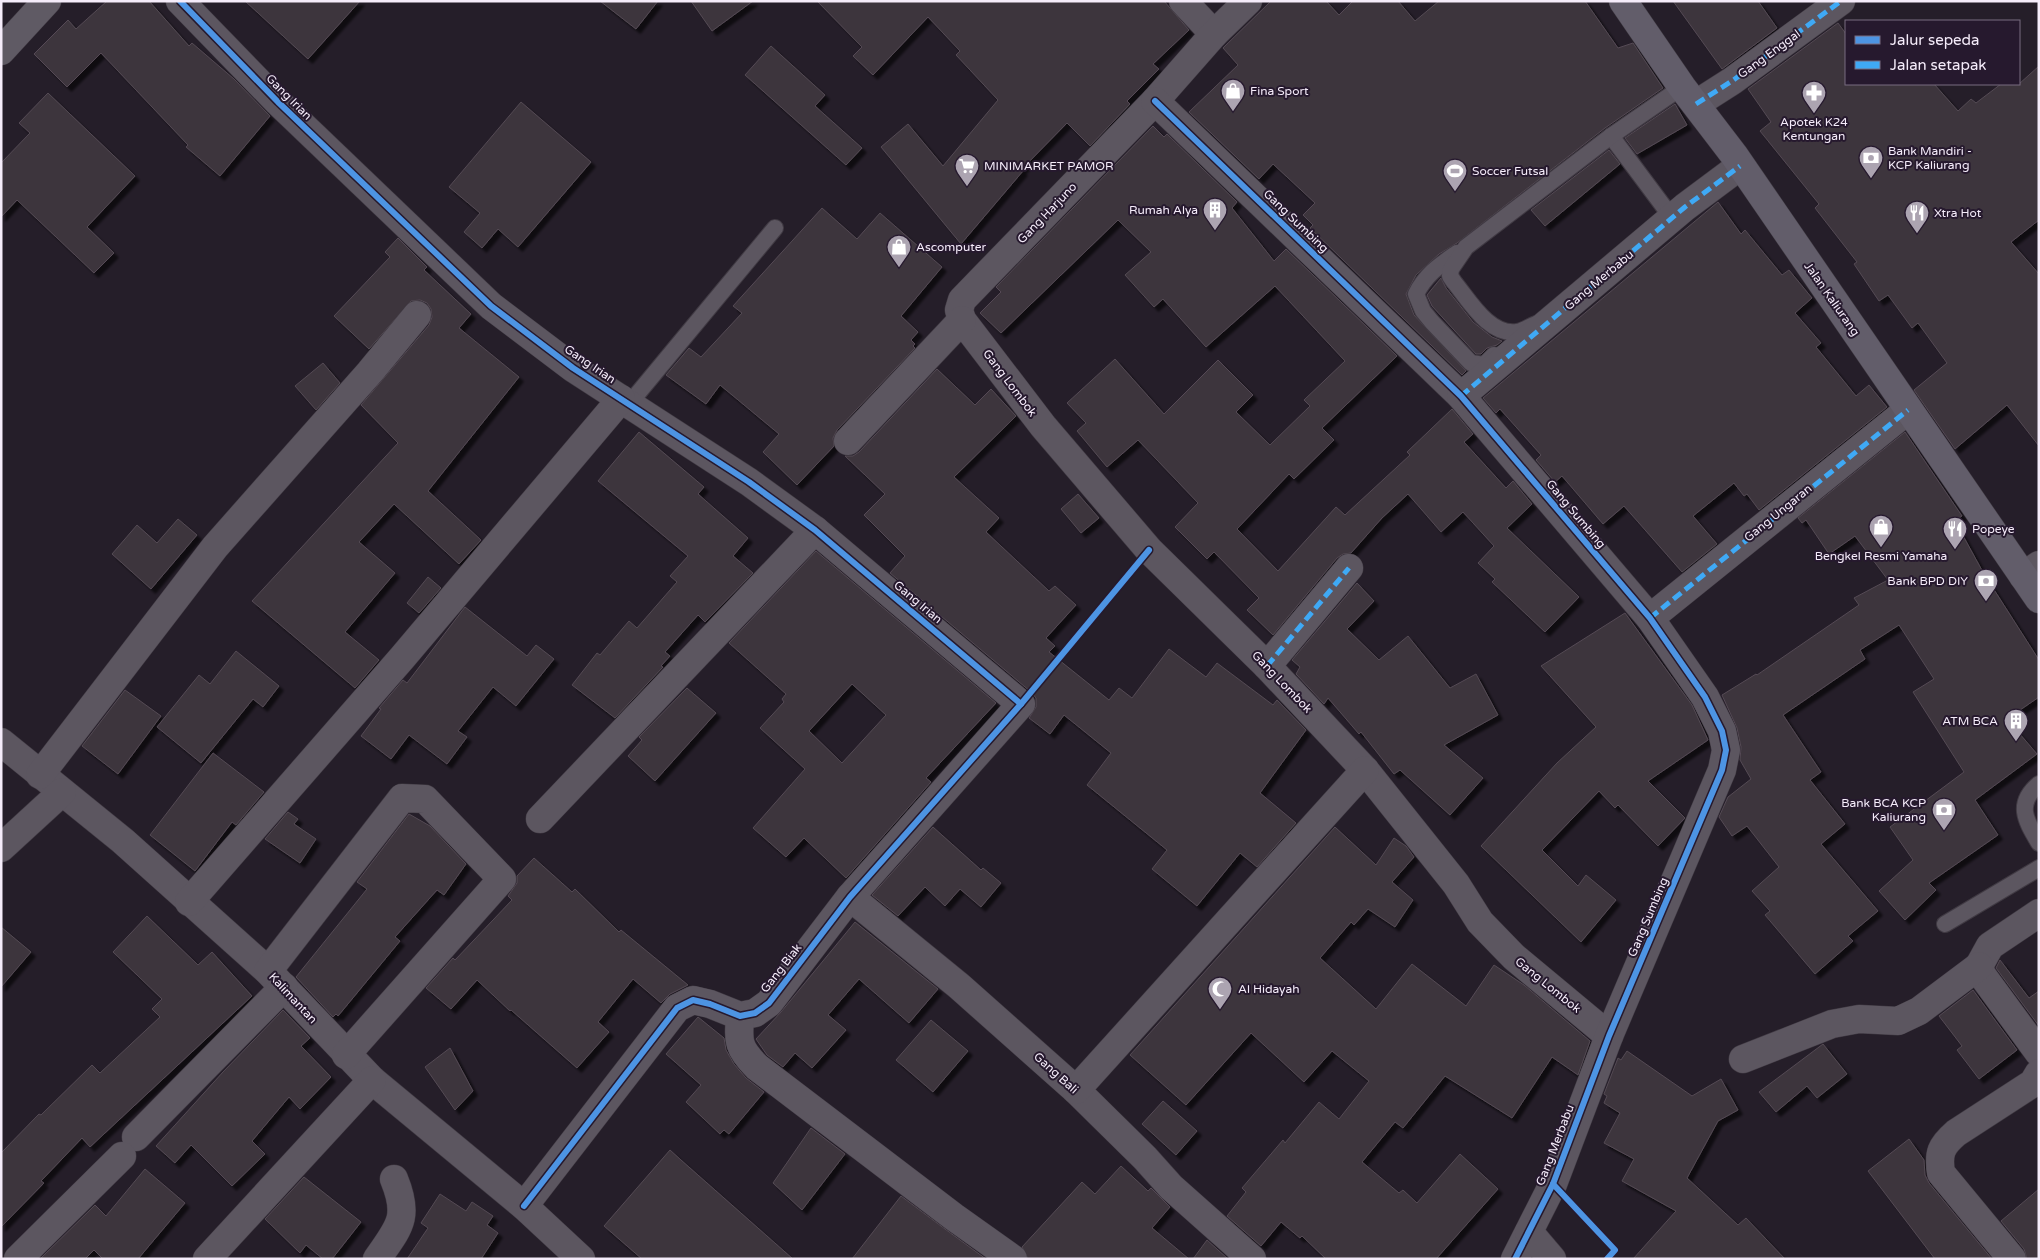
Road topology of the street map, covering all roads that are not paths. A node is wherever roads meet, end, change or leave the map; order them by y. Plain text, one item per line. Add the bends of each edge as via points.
1 (48, 1) edge
2 (180, 1) edge
3 (1183, 1) edge
4 (1248, 1) edge
5 (1623, 1) edge
6 (1841, 1) edge
7 (1214, 34) junction
8 (1, 51) edge
9 (1689, 95) junction
10 (1155, 101) junction
11 (1611, 136) junction
12 (1737, 161) junction
13 (1667, 211) junction
14 (775, 228) dead end
15 (1466, 247) junction
16 (417, 315) dead end
17 (962, 320) junction
18 (1520, 332) junction
19 (1461, 396) junction
20 (625, 401) junction
21 (1908, 410) junction
22 (848, 442) dead end
23 (815, 530) junction
24 (1349, 568) dead end
25 (2031, 570) edge
26 (2039, 599) edge
27 (1650, 618) junction
28 (1267, 666) junction
29 (1021, 704) joint
30 (1, 742) edge
31 (1364, 770) junction
32 (40, 774) junction
33 (2039, 784) edge
34 (62, 792) junction
35 (540, 819) dead end
36 (2039, 843) edge
37 (1, 848) edge
38 (2039, 868) edge
39 (850, 897) junction
40 (189, 902) junction
41 (2039, 913) edge
42 (1945, 924) dead end
43 (1979, 966) junction
44 (276, 979) junction
45 (740, 1016) junction
46 (1609, 1036) junction
47 (2039, 1053) edge
48 (346, 1055) junction
49 (1743, 1059) dead end
50 (2039, 1073) edge
51 (372, 1080) junction
52 (1076, 1090) junction
53 (394, 1179) dead end
54 (524, 1206) junction
55 (1529, 1232) junction
56 (18, 1259) edge
57 (207, 1259) edge
58 (377, 1259) edge
59 (581, 1259) edge
60 (1013, 1259) edge
61 (1252, 1259) edge
62 (1515, 1259) edge
63 (1552, 1259) edge
64 (2012, 1259) edge

1 - 8 street
2 - 20 street, Gang Irian via 278,102 491,306 573,368
3 - 7 street
4 - 7 street, Gang Harjuno
5 - 9 main road, Jalan Kaliurang
6 - 9 street, Gang Enggal via 1732,81
7 - 10 street, Gang Harjuno
9 - 11 lane
9 - 12 main road, Jalan Kaliurang
10 - 17 street, Gang Harjuno via 962,300 959,310
10 - 19 street, Gang Sumbing
11 - 13 lane
11 - 15 lane
12 - 13 lane
12 - 19 street, Gang Merbabu
12 - 21 main road, Jalan Kaliurang
13 - 18 lane via 1536,324
14 - 20 lane
15 - 18 lane via 1451,269 1450,276 1485,320 1500,330
15 - 18 lane via 1423,280 1416,294 1423,311 1475,364 1484,365
16 - 32 street via 215,547
17 - 22 street
17 - 28 street, Gang Lombok via 1043,426 1149,550
19 - 27 street, Gang Sumbing
20 - 23 street, Gang Irian via 749,482
20 - 40 street
21 - 25 main road, Jalan Kaliurang
21 - 27 street, Gang Ungaran
23 - 29 street, Gang Irian
23 - 35 street
24 - 28 street
25 - 26 main road, Jalan Kaliurang
27 - 46 street, Gang Sumbing via 1705,696 1722,731 1726,750 1722,770
28 - 31 street, Gang Lombok
29 - 39 street, Gang Biak
30 - 32 street, Kalimantan
31 - 46 street, Gang Lombok via 1456,884 1480,922 1514,957
31 - 52 street
32 - 34 street, Kalimantan
33 - 36 lane via 2025,804 2025,820
34 - 37 street
34 - 40 street, Kalimantan via 123,841
38 - 42 lane
39 - 45 street, Gang Biak via 769,1003 755,1013
39 - 52 street, Gang Bali
40 - 44 street, Kalimantan
41 - 43 street via 1990,946
43 - 47 street via 1982,975
43 - 49 street via 1919,1011 1898,1021 1859,1019 1832,1024
44 - 48 street, Kalimantan
44 - 48 street via 402,798 425,799 502,879
44 - 56 street via 129,1146
45 - 54 street via 693,1000 677,1008
45 - 60 street via 738,1040 743,1053 756,1067
46 - 55 street, Gang Merbabu via 1553,1184
48 - 51 street, Kalimantan
50 - 64 street via 2033,1083 1956,1133 1946,1142 1938,1157 1941,1173
51 - 54 street, Kalimantan
51 - 57 street
52 - 61 street, Gang Bali via 1170,1187
53 - 58 street via 402,1198 402,1212 398,1228
54 - 59 street, Kalimantan
55 - 62 street, Gang Merbabu
55 - 63 street

